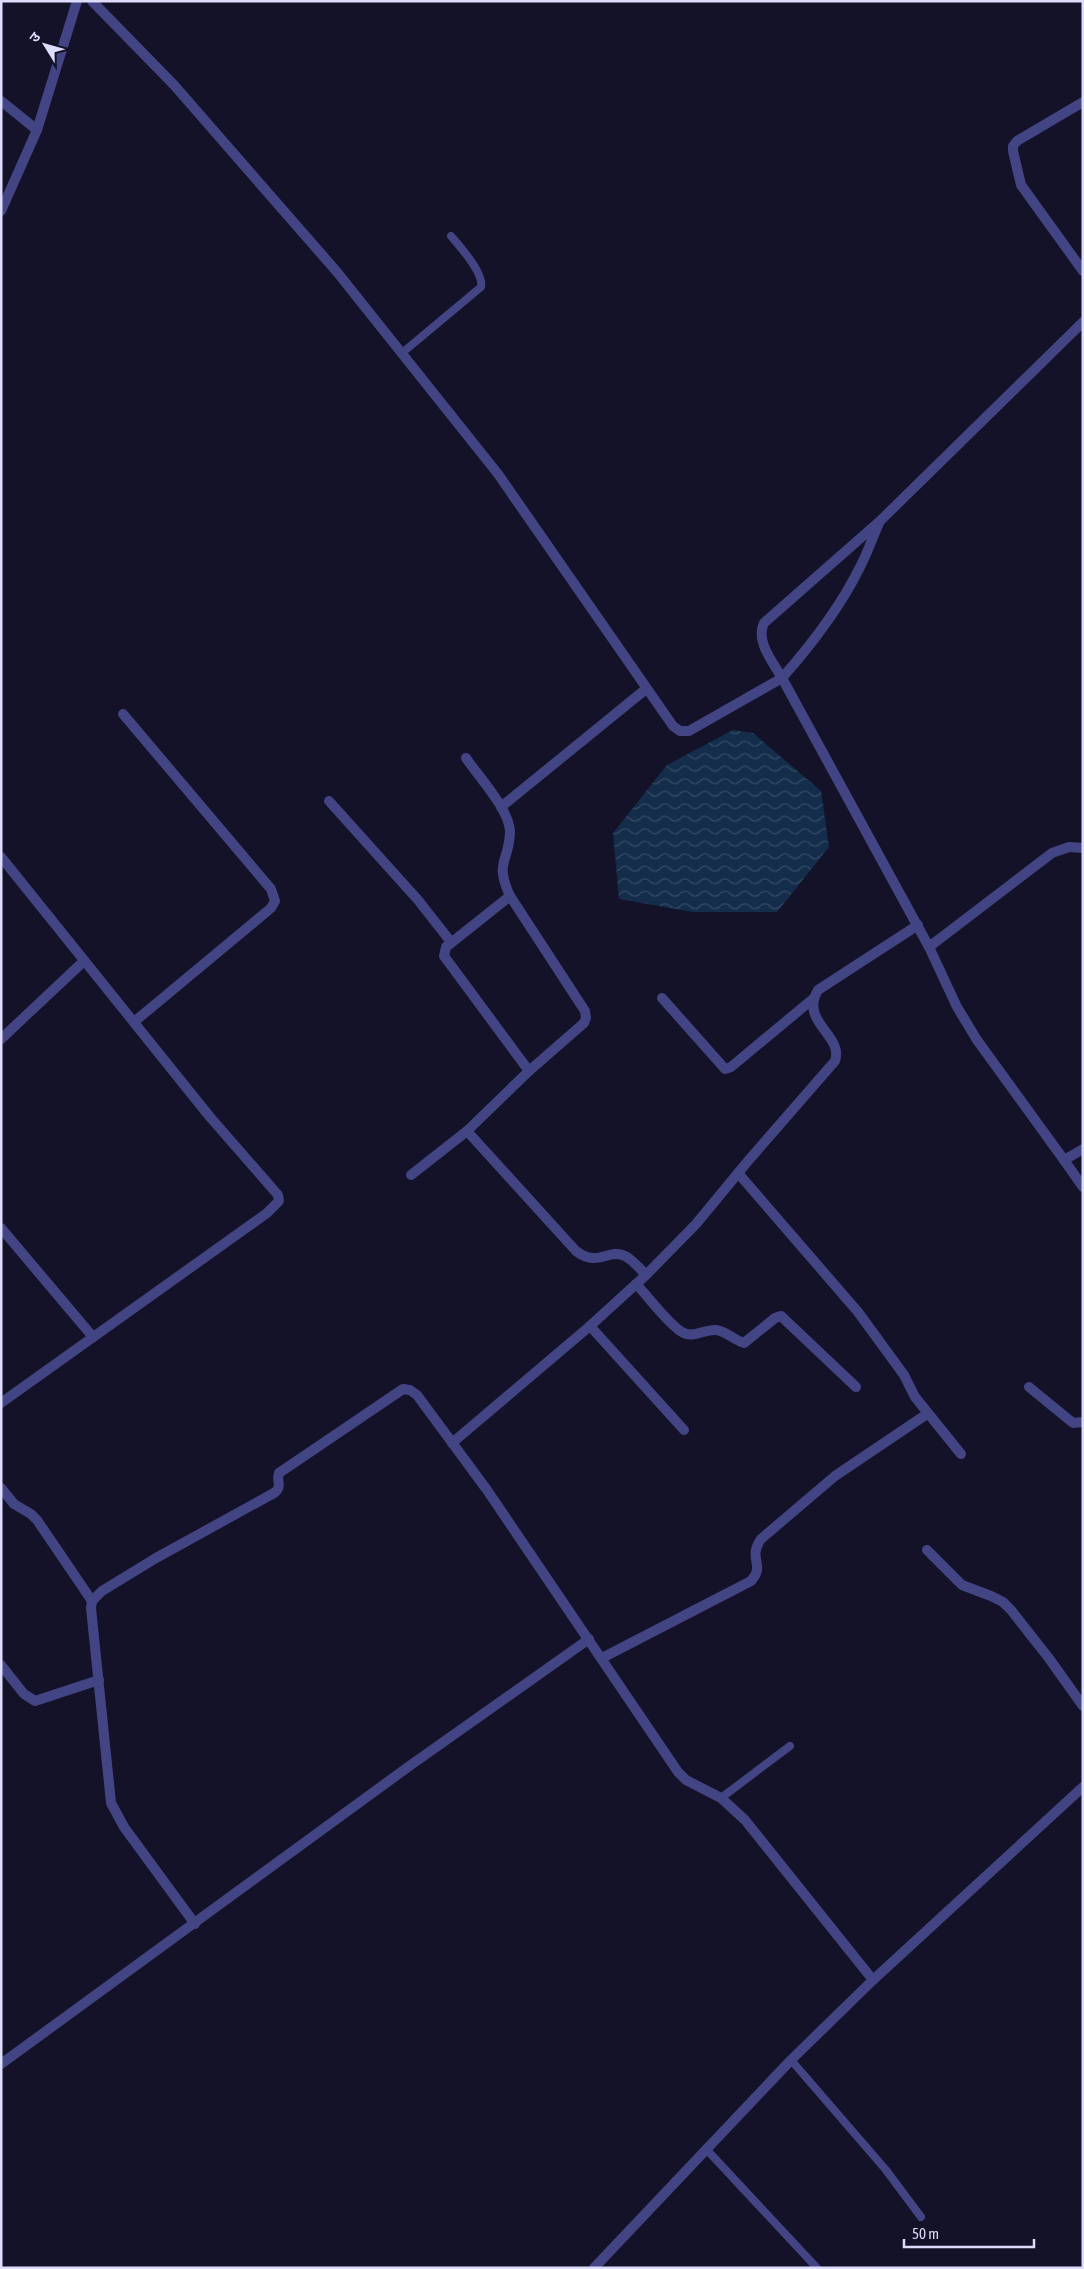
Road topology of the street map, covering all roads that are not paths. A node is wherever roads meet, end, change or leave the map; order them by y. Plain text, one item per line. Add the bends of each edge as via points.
1 (77, 1) edge
2 (92, 1) edge
3 (1, 100) edge
4 (1083, 102) edge
5 (37, 130) junction
6 (1, 211) edge
7 (452, 236) dead end
8 (1083, 271) edge
9 (1083, 322) edge
10 (402, 353) junction
11 (880, 521) junction
12 (782, 678) junction
13 (646, 688) junction
14 (123, 714) dead end
15 (466, 758) dead end
16 (328, 800) dead end
17 (501, 807) junction
18 (1083, 848) edge
19 (1, 857) edge
20 (510, 896) junction
21 (918, 925) junction
22 (452, 942) junction
23 (929, 947) junction
24 (84, 961) junction
25 (662, 998) dead end
26 (814, 998) junction
27 (134, 1022) junction
28 (1, 1038) edge
29 (528, 1071) junction
30 (467, 1132) junction
31 (1083, 1149) edge
32 (1064, 1160) junction
33 (738, 1173) junction
34 (411, 1175) dead end
35 (1083, 1187) edge
36 (1, 1228) edge
37 (646, 1274) junction
38 (636, 1284) junction
39 (590, 1326) junction
40 (93, 1337) junction
41 (856, 1387) dead end
42 (1029, 1387) dead end
43 (1, 1403) edge
44 (927, 1414) junction
45 (1083, 1422) edge
46 (684, 1430) dead end
47 (452, 1443) junction
48 (961, 1454) dead end
49 (1, 1488) edge
50 (927, 1550) dead end
51 (92, 1601) junction
52 (589, 1639) junction
53 (602, 1658) junction
54 (1, 1665) edge
55 (99, 1680) junction
56 (1083, 1706) edge
57 (790, 1746) dead end
58 (1083, 1787) edge
59 (721, 1798) junction
60 (196, 1924) junction
61 (873, 1980) junction
62 (791, 2060) junction
63 (1, 2064) edge
64 (707, 2150) junction
65 (921, 2217) dead end
66 (594, 2268) edge
67 (818, 2268) edge

1 - 5 street
2 - 10 street via 174,85 338,272
3 - 5 street
4 - 8 street via 1013,146 1021,185
5 - 6 street
7 - 10 lane via 480,274 481,288
9 - 11 street
10 - 13 street via 498,474
11 - 12 street via 860,567 833,613
11 - 12 street via 764,623 760,631 762,640
12 - 13 street via 689,731 680,731 673,726
12 - 21 street
13 - 17 street
14 - 27 street via 271,889 275,901 271,908
15 - 17 street
16 - 22 street
17 - 20 street via 510,832 501,870
18 - 23 street via 1052,853
19 - 24 street
20 - 22 street
20 - 29 street via 586,1018
21 - 23 street
21 - 26 street via 818,990
22 - 29 street via 444,952 446,961
23 - 32 street via 957,1007 977,1040
24 - 27 street
24 - 28 street
25 - 26 street via 725,1069
26 - 33 street via 815,1016 836,1048 835,1061
27 - 40 street via 279,1200 267,1213
29 - 30 street
30 - 34 street
30 - 37 street via 576,1252 592,1259 617,1254 624,1256
31 - 32 street
32 - 35 street
33 - 37 street via 696,1224
33 - 44 street via 858,1312 904,1375
36 - 40 street
37 - 38 street
38 - 39 street
38 - 41 street via 682,1333 693,1335 713,1330 744,1343 782,1316
39 - 46 street
39 - 47 street
40 - 43 street
42 - 45 street via 1073,1423
44 - 48 street
44 - 53 street via 834,1476 761,1539 754,1554 757,1575 751,1581
47 - 51 street via 417,1395 410,1390 397,1391 279,1472 279,1490 274,1494 156,1558 102,1590
47 - 52 street
49 - 51 street via 14,1504 37,1520
50 - 56 street via 962,1586 991,1596 1012,1610
51 - 55 street
52 - 53 street
52 - 60 street via 408,1767
53 - 59 street via 678,1772 686,1780
54 - 55 street via 24,1694 35,1701
55 - 60 street via 111,1803 124,1827
57 - 59 lane
58 - 61 street
59 - 61 street via 745,1820
60 - 63 street
61 - 62 street
62 - 64 street
62 - 65 lane via 886,2170
64 - 66 street
64 - 67 lane

